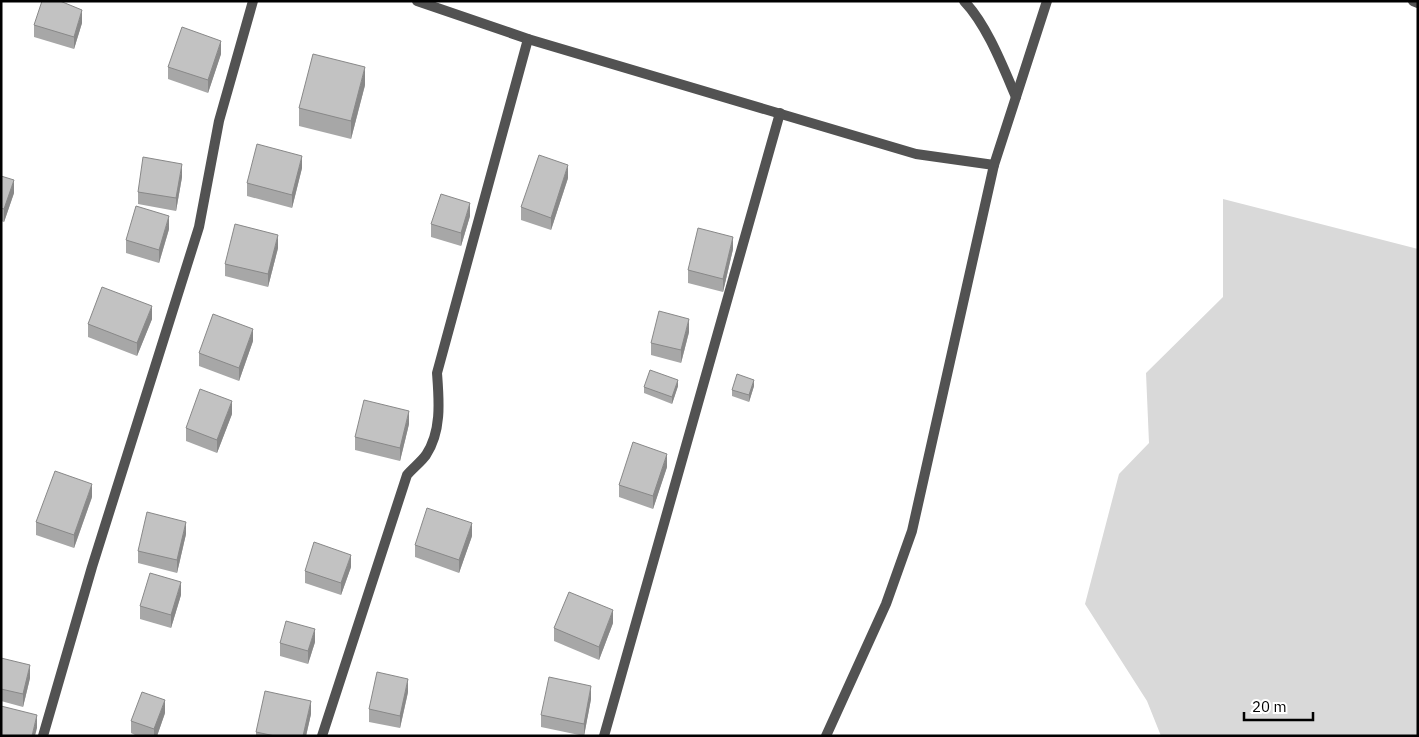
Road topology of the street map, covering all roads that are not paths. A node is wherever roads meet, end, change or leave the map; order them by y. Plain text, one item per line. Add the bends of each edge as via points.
1 (253, 1) edge
2 (416, 1) edge
3 (964, 1) edge
4 (1047, 1) edge
5 (1413, 1) edge
6 (1418, 3) edge
7 (528, 39) junction
8 (1016, 97) junction
9 (780, 113) junction
10 (994, 165) junction
11 (43, 736) edge
12 (322, 736) edge
13 (604, 736) edge
14 (826, 736) edge

1 - 11 street via 219,121 199,227 92,567
2 - 7 street
3 - 8 street via 998,57
4 - 8 street
5 - 6 street
7 - 9 street
7 - 12 street via 437,373 439,404 436,433 426,454 407,475
8 - 10 street
9 - 10 street via 916,154
9 - 13 street
10 - 14 street via 912,531 886,604

